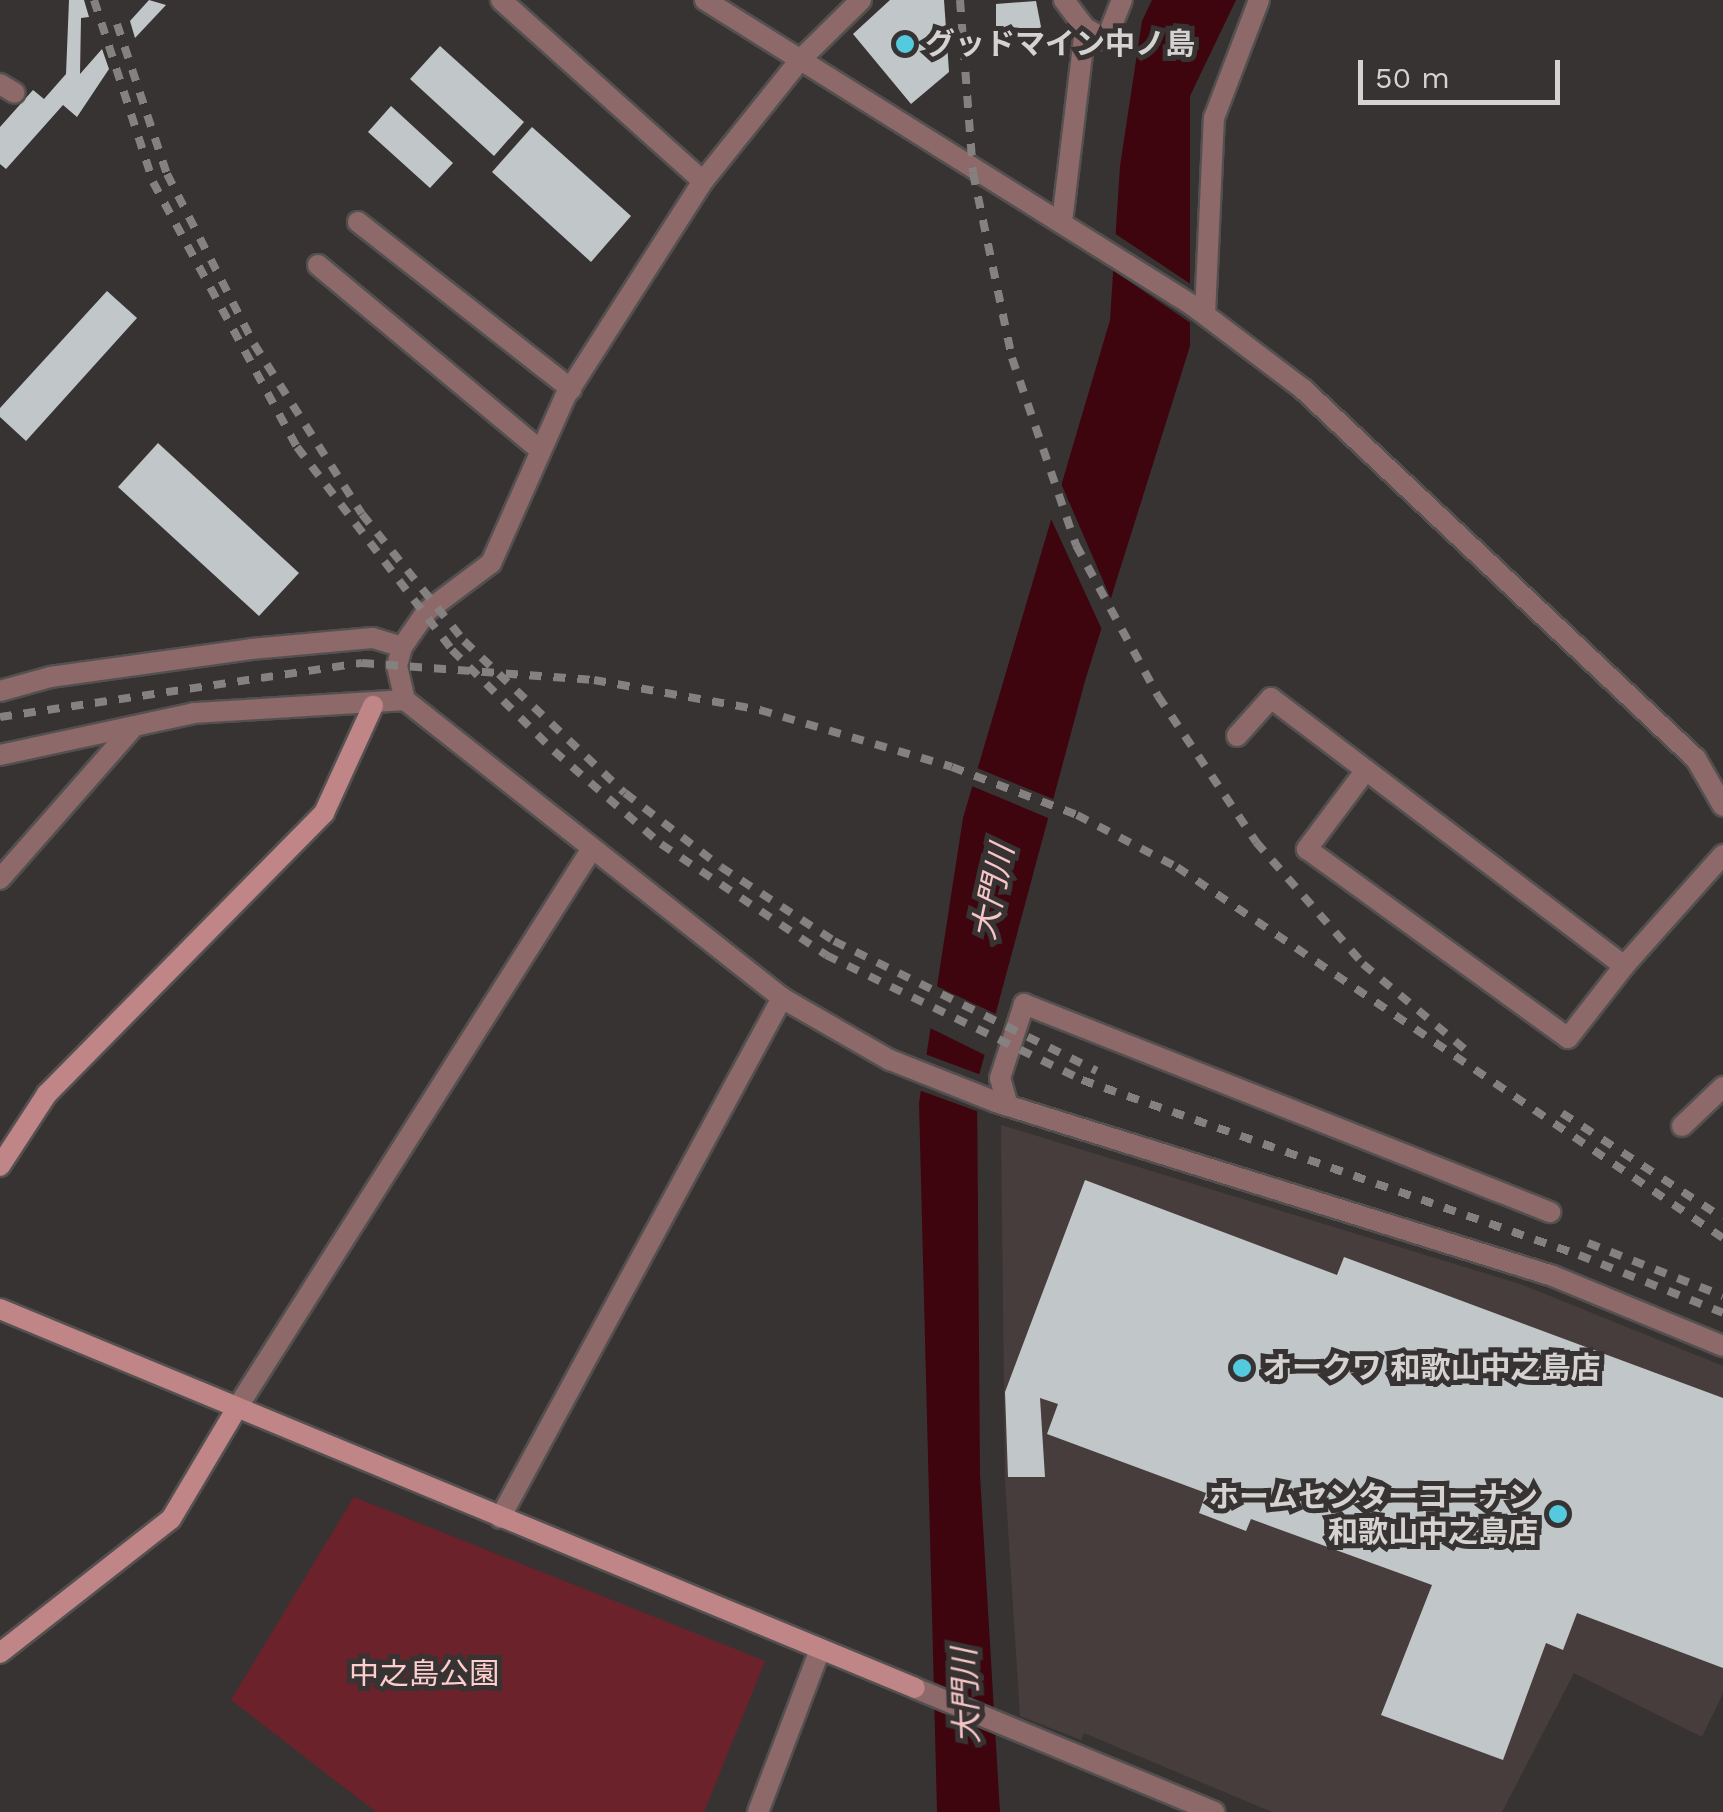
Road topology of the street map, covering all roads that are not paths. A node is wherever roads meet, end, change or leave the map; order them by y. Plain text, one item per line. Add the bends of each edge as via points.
1 (501, 0) edge
2 (705, 0) edge
3 (862, 0) edge
4 (1064, 0) edge
5 (1122, 0) edge
6 (1259, 0) edge
7 (1084, 28) junction
8 (800, 60) junction
9 (704, 181) junction
10 (358, 222) dead end
11 (1062, 222) junction
12 (318, 265) dead end
13 (1199, 310) junction
14 (571, 389) junction
15 (541, 451) junction
16 (402, 647) junction
17 (0, 691) edge
18 (405, 700) junction
19 (372, 706) junction
20 (132, 729) junction
21 (1237, 736) dead end
22 (0, 755) edge
23 (1366, 770) junction
24 (1723, 806) edge
25 (591, 850) junction
26 (1723, 855) edge
27 (0, 879) edge
28 (1624, 966) junction
29 (782, 998) junction
30 (1723, 1087) edge
31 (1002, 1104) junction
32 (1683, 1117) dead end
33 (0, 1166) edge
34 (1550, 1212) dead end
35 (0, 1309) edge
36 (1723, 1346) edge
37 (238, 1408) junction
38 (500, 1518) junction
39 (819, 1652) junction
40 (0, 1653) edge
41 (758, 1812) edge
42 (1214, 1812) edge

1 - 9 street
2 - 8 street
3 - 8 street
4 - 7 street
5 - 7 street via 1106,40
6 - 13 street via 1214,118
7 - 11 street
8 - 9 street
8 - 11 street
9 - 14 street
10 - 14 street
11 - 13 street
12 - 15 street
13 - 24 street via 1303,389 1696,759
14 - 15 street
15 - 16 street via 491,563 427,611
16 - 17 street via 373,638 251,649 50,677
16 - 18 street via 396,666
18 - 19 street
18 - 25 street
19 - 20 street via 194,713
19 - 33 street via 324,813 48,1094
20 - 22 street
20 - 27 street
21 - 23 street via 1270,698
23 - 28 street
23 - 28 street via 1307,849 1568,1038
25 - 29 street
25 - 37 street
26 - 28 street
29 - 31 street via 890,1060
29 - 38 street
30 - 32 street
31 - 34 street via 1000,1078 1024,1004
31 - 36 street via 1553,1276
35 - 37 street
37 - 38 street
37 - 40 street via 171,1519
38 - 39 street
39 - 41 street
39 - 42 street

